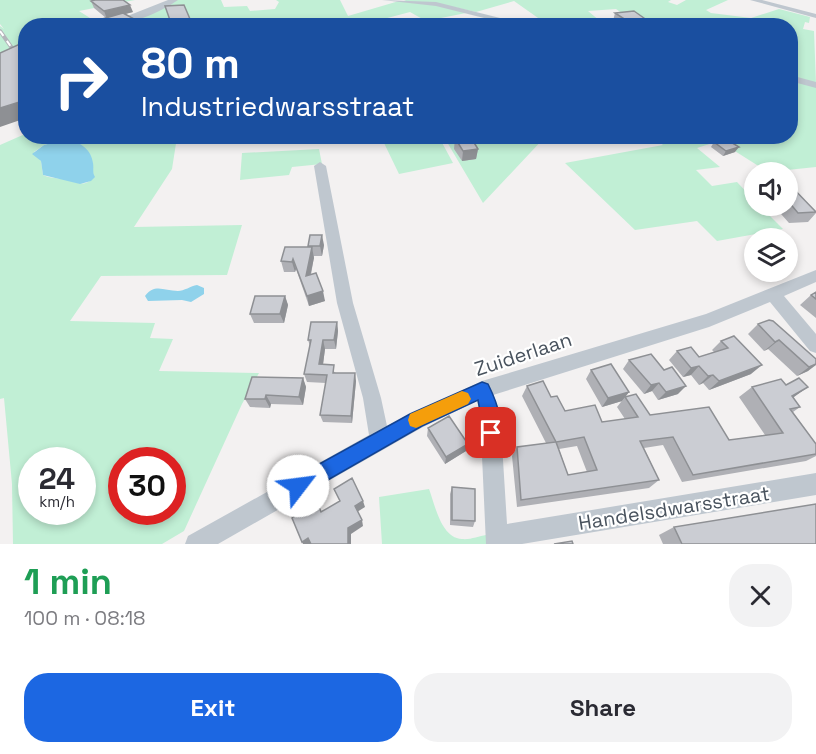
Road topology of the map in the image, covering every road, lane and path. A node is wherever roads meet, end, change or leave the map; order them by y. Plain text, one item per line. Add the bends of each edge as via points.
1 (174, 0) edge
2 (386, 0) edge
3 (754, 0) edge
4 (816, 16) edge
5 (132, 18) edge
6 (495, 18) edge
7 (798, 80) edge
8 (816, 85) edge
9 (320, 166) dead end
10 (816, 276) edge
11 (772, 293) junction
12 (816, 346) edge
13 (482, 390) junction
14 (380, 440) junction
15 (816, 484) edge
16 (497, 541) edge
17 (196, 544) edge

1 - 5 street
2 - 6 street via 436,4
3 - 4 street
7 - 8 street
9 - 14 street via 345,303
10 - 11 street, Zuiderlaan
11 - 12 street
11 - 13 street, Zuiderlaan via 709,320
13 - 14 street, Zuiderlaan
13 - 16 street via 490,412
14 - 17 street, Zuiderlaan
15 - 16 street, Handelsdwarsstraat

